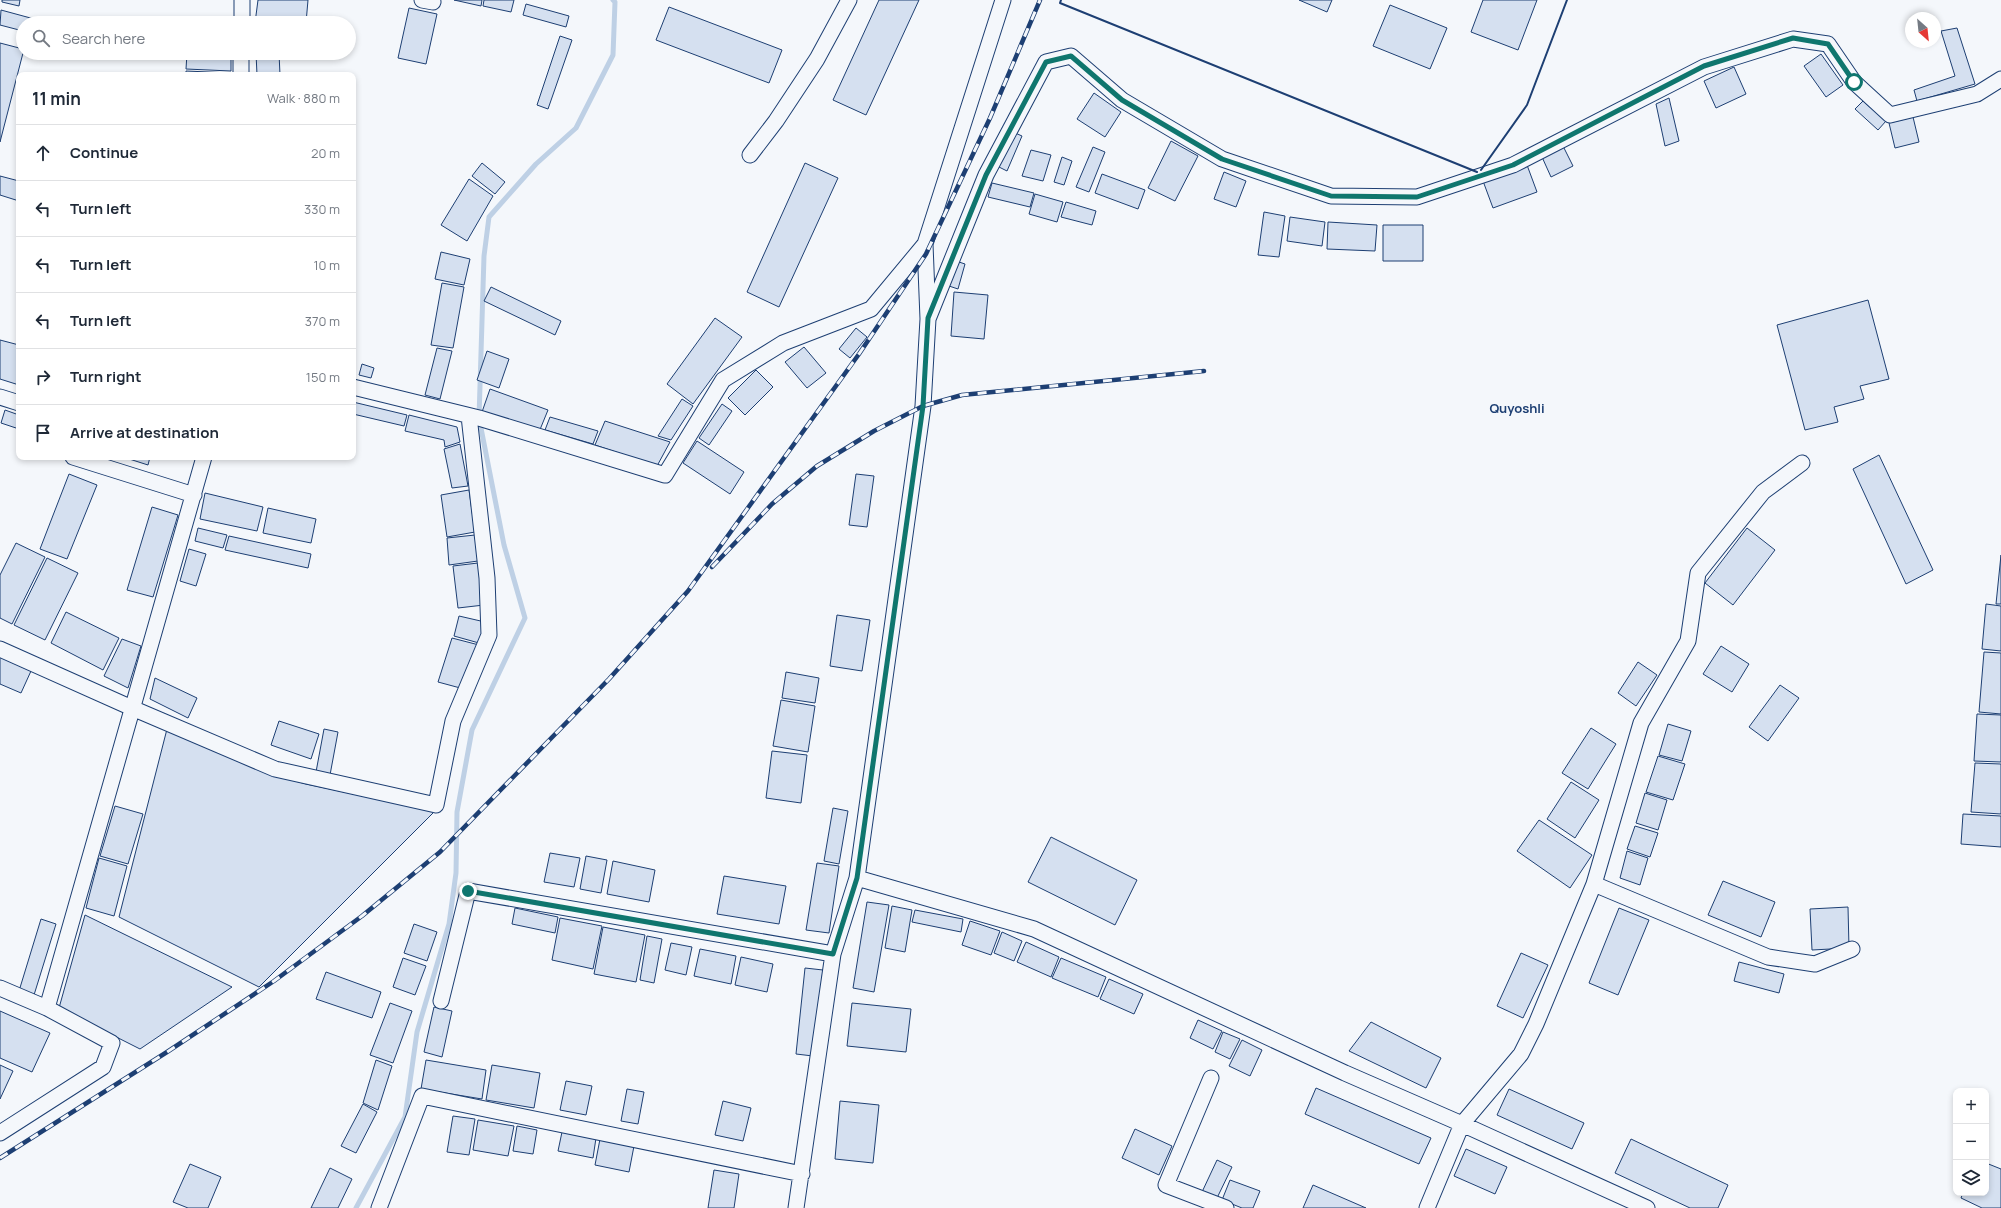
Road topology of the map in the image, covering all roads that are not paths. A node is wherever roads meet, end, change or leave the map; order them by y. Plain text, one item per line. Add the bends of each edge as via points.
1 (242, 0) edge
2 (849, 0) edge
3 (1003, 0) edge
4 (242, 16) edge
5 (241, 60) edge
6 (241, 72) edge
7 (2001, 79) edge
8 (750, 155) dead end
9 (925, 244) junction
10 (928, 318) junction
11 (356, 388) edge
12 (0, 397) edge
13 (16, 402) edge
14 (468, 416) junction
15 (83, 460) edge
16 (203, 460) edge
17 (1802, 463) dead end
18 (194, 495) junction
19 (0, 649) edge
20 (132, 708) junction
21 (857, 878) junction
22 (1594, 884) junction
23 (1852, 949) dead end
24 (833, 954) junction
25 (0, 988) edge
26 (441, 1001) dead end
27 (47, 1008) junction
28 (1211, 1078) dead end
29 (1462, 1124) junction
30 (0, 1133) edge
31 (802, 1174) junction
32 (379, 1208) edge
33 (796, 1208) edge
34 (1226, 1208) edge
35 (1427, 1208) edge
36 (1647, 1208) edge

1 - 4 street
2 - 8 street via 817,59
3 - 9 street
5 - 6 street
7 - 10 street via 1977,94 1890,115 1854,82 1828,44 1793,38 1704,66 1513,165 1417,197 1331,196 1222,159 1122,100 1071,56 1046,62 986,175
9 - 10 street
9 - 14 street via 871,309 783,342 723,380 665,475
10 - 21 street via 923,406
11 - 14 street
12 - 13 street
14 - 20 street via 487,578 489,635 453,721 436,805 275,769
15 - 18 street
16 - 18 street
17 - 22 street via 1763,492 1698,573 1688,641 1641,723
18 - 20 street
19 - 20 street
20 - 27 street
21 - 24 street
21 - 29 street via 1034,929 1337,1070
22 - 23 street via 1768,957 1816,964
22 - 29 street via 1522,1054
24 - 26 street via 468,891
24 - 31 street
25 - 27 street
27 - 30 street via 112,1043 110,1049 103,1067
28 - 34 street via 1166,1185
29 - 35 street
29 - 36 street
31 - 32 street via 422,1096
31 - 33 street

